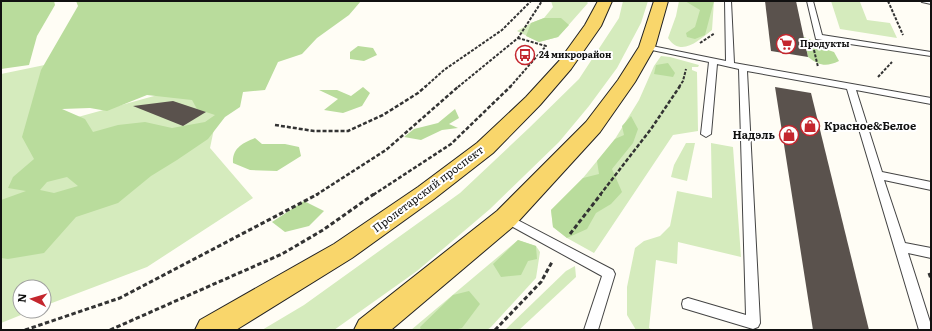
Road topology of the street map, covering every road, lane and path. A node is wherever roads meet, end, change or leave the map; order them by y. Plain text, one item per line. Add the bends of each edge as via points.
1 (531, 1) edge
2 (542, 1) edge
3 (605, 1) edge
4 (661, 1) edge
5 (728, 1) edge
6 (810, 1) edge
7 (888, 1) edge
8 (924, 1) edge
9 (931, 2) edge
10 (716, 32) dead end
11 (518, 38) junction
12 (647, 47) junction
13 (907, 51) junction
14 (931, 54) edge
15 (689, 56) junction
16 (712, 61) junction
17 (730, 64) junction
18 (743, 67) junction
19 (850, 86) junction
20 (866, 89) junction
21 (931, 101) edge
22 (275, 125) dead end
23 (706, 134) dead end
24 (878, 175) junction
25 (931, 186) edge
26 (506, 218) junction
27 (900, 246) junction
28 (560, 247) junction
29 (931, 253) edge
30 (688, 304) dead end
31 (24, 330) edge
32 (110, 330) edge
33 (210, 330) edge
34 (369, 330) edge
35 (495, 330) edge
36 (591, 330) edge
37 (926, 330) edge

1 - 22 path via 502,30 444,70 418,93 383,115 348,131 314,131
2 - 11 path
3 - 33 main road, Пролетарский проспект via 593,26 565,65 485,148 343,251
4 - 12 main road
5 - 17 lane
6 - 13 lane via 819,37
7 - 13 path
8 - 9 lane
10 - 15 path via 694,47
11 - 31 path via 446,96 386,150 318,194 120,298
11 - 32 path via 546,46 502,96 451,144 323,230 282,254
12 - 15 lane
12 - 26 main road via 626,82 593,127
13 - 14 lane
13 - 20 path
15 - 16 lane
15 - 28 path via 683,81 651,129
16 - 17 lane
16 - 23 lane via 713,74
17 - 18 lane
18 - 19 lane
18 - 30 lane via 753,323
19 - 20 lane
19 - 24 lane
20 - 21 lane
24 - 25 lane
24 - 27 lane
26 - 28 lane
26 - 34 main road
27 - 29 lane
27 - 37 lane
28 - 35 path via 541,282
28 - 36 lane via 609,274

